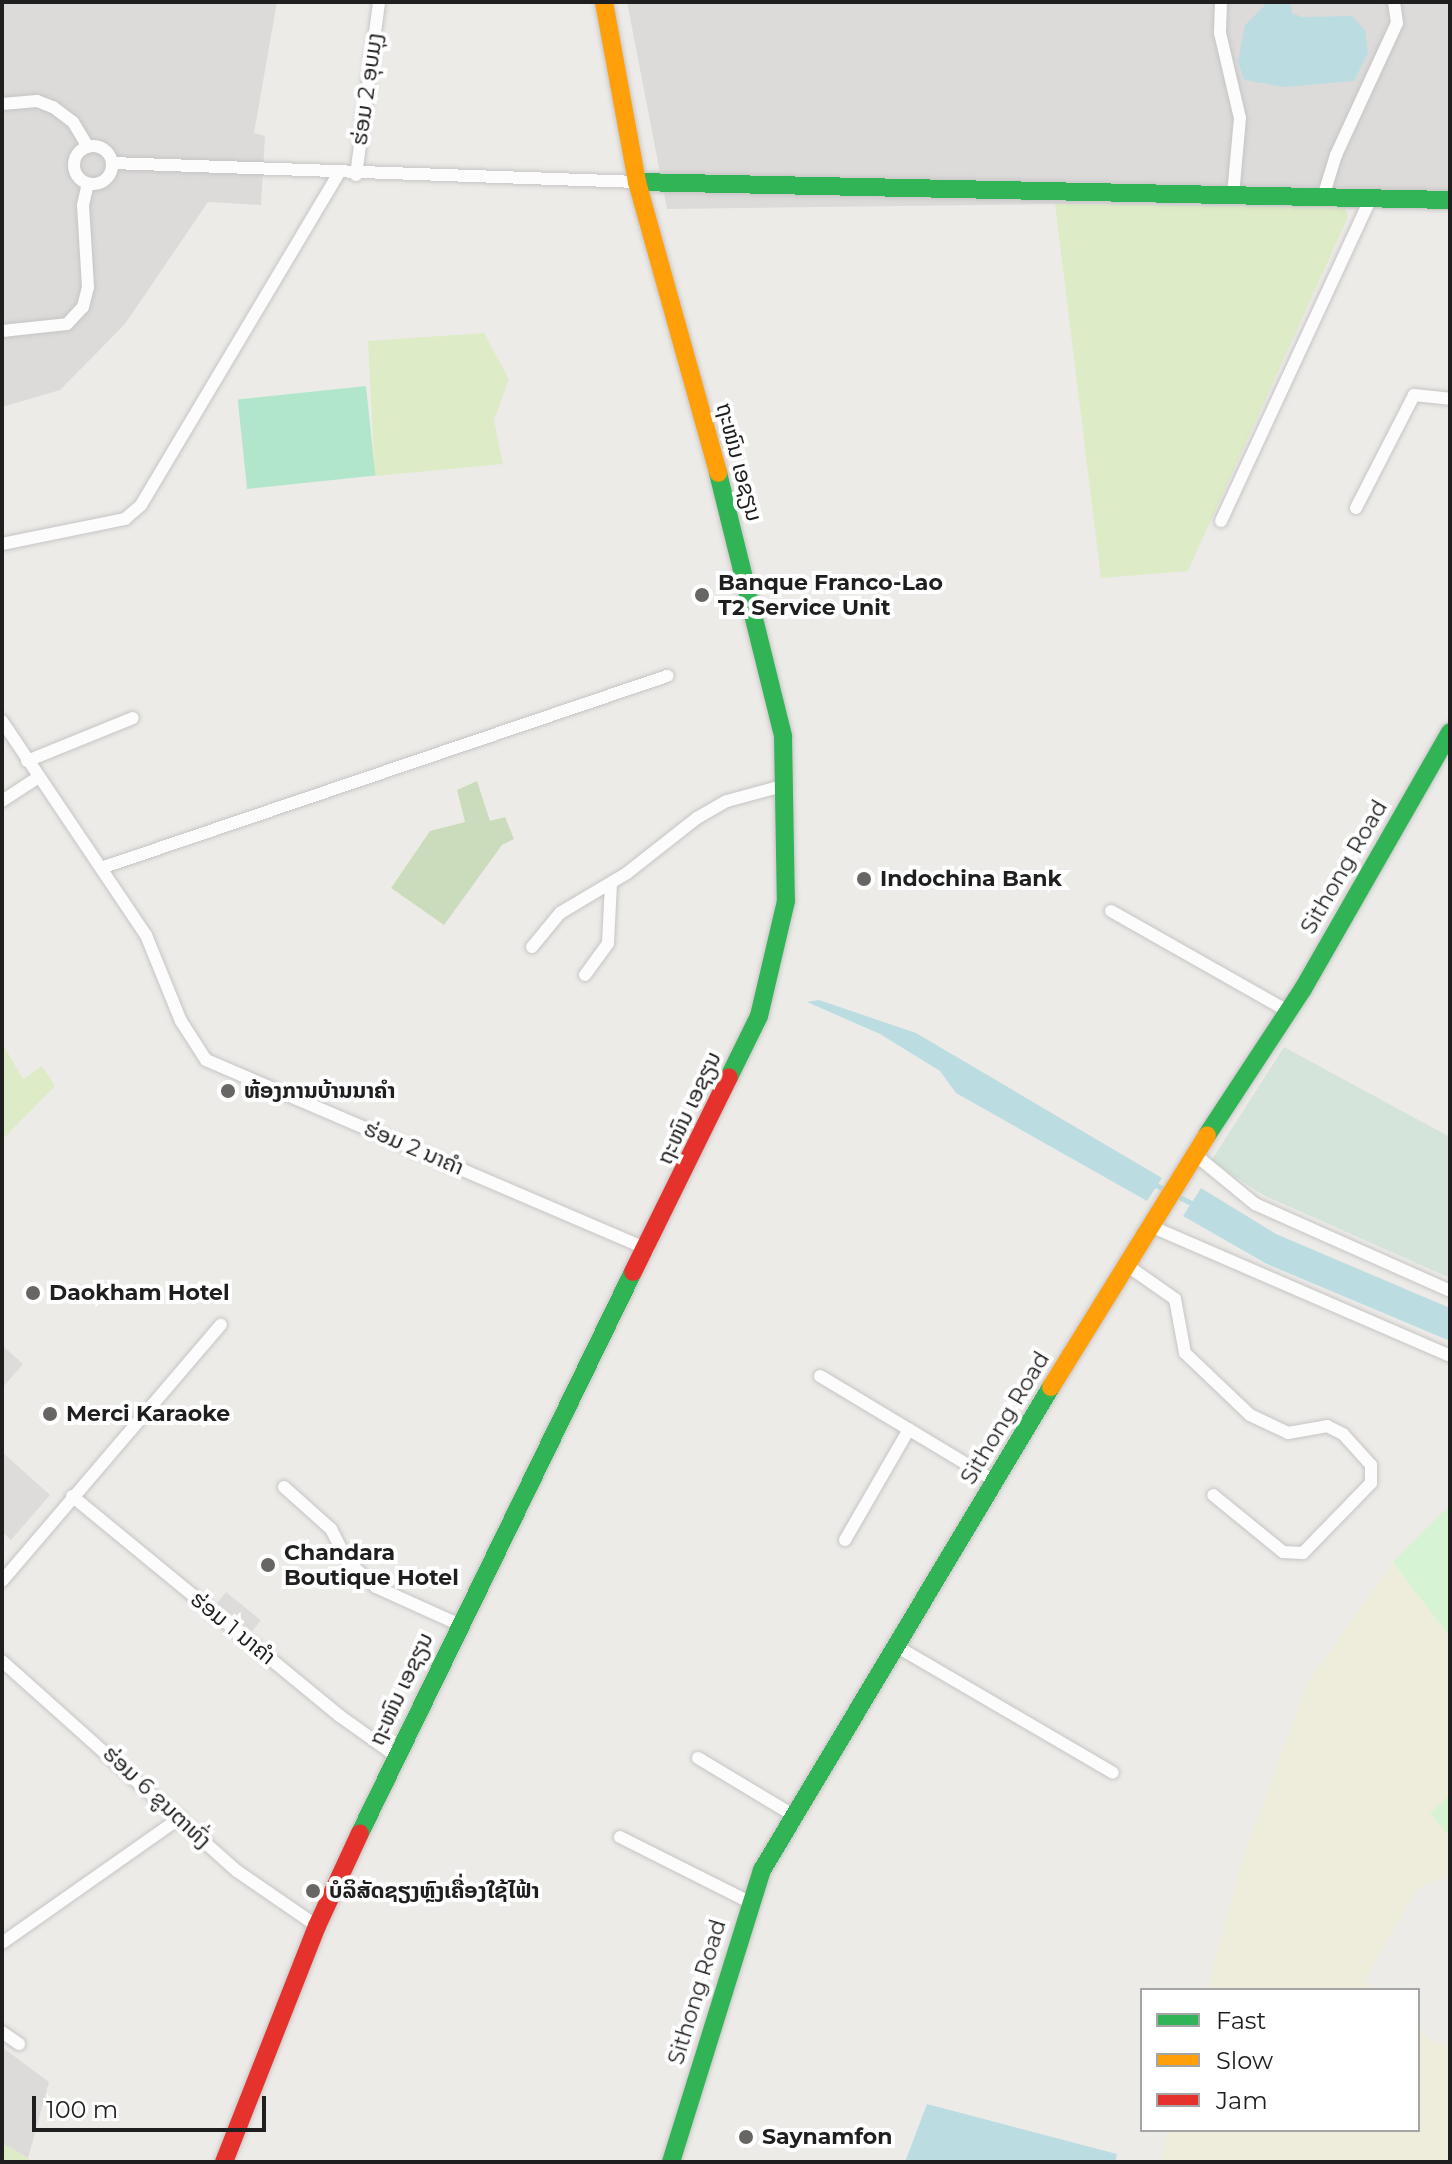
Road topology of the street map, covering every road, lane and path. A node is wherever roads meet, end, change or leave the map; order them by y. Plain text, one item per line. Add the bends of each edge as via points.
1 (379, 2) edge
2 (604, 2) edge
3 (1221, 2) edge
4 (1394, 2) edge
5 (2, 104) edge
6 (88, 147) junction
7 (112, 163) junction
8 (338, 175) junction
9 (356, 175) junction
10 (637, 182) junction
11 (88, 184) junction
12 (1233, 195) junction
13 (1323, 197) junction
14 (1371, 198) junction
15 (1450, 200) edge
16 (2, 331) edge
17 (1450, 399) edge
18 (1356, 508) dead end
19 (1221, 521) dead end
20 (2, 544) edge
21 (667, 676) dead end
22 (133, 718) dead end
23 (2, 721) edge
24 (1450, 732) edge
25 (1443, 758) edge
26 (27, 761) junction
27 (37, 778) junction
28 (786, 785) junction
29 (2, 801) edge
30 (104, 867) junction
31 (611, 883) junction
32 (1111, 911) dead end
33 (532, 947) dead end
34 (585, 975) dead end
35 (1288, 1011) junction
36 (1193, 1153) junction
37 (1149, 1222) junction
38 (648, 1249) junction
39 (1125, 1264) junction
40 (1450, 1291) edge
41 (221, 1325) dead end
42 (1450, 1356) edge
43 (820, 1376) dead end
44 (909, 1429) junction
45 (995, 1481) junction
46 (284, 1487) dead end
47 (1213, 1495) dead end
48 (72, 1496) junction
49 (845, 1540) dead end
50 (2, 1581) edge
51 (458, 1624) junction
52 (896, 1646) junction
53 (2, 1661) edge
54 (396, 1756) junction
55 (698, 1758) dead end
56 (1113, 1773) dead end
57 (793, 1815) junction
58 (180, 1818) junction
59 (620, 1837) dead end
60 (749, 1902) junction
61 (317, 1926) junction
62 (2, 1943) edge
63 (2, 2032) edge
64 (19, 2044) dead end
65 (224, 2162) edge
66 (671, 2162) edge

1 - 9 street, ຮ່ອມ 2 ອຸບມຸງ
2 - 10 main road, ຖະໜົນ ເອຊຽນ
3 - 12 street via 1220,33 1240,118
4 - 13 street via 1397,23 1336,155
5 - 6 street via 37,101 53,107 73,122
6 - 7 street via 106,151
6 - 11 street via 74,166
7 - 8 street
7 - 11 street via 105,179
8 - 9 street
8 - 20 street via 141,505 125,519
9 - 10 street
10 - 12 main road
10 - 28 main road, ຖະໜົນ ເອຊຽນ via 744,568 783,736
11 - 16 street via 83,205 88,287 83,307 67,324
12 - 13 main road
13 - 14 main road
14 - 15 main road
14 - 19 street
17 - 18 street via 1414,395
21 - 30 street
22 - 26 street
23 - 26 street, ຮ່ອມ 2 ນາຄຳ
24 - 25 main road, Sithong Road
25 - 35 main road, Sithong Road
26 - 27 street, ຮ່ອມ 2 ນາຄຳ
27 - 29 street
27 - 30 street, ຮ່ອມ 2 ນາຄຳ
28 - 31 street via 711,809
28 - 38 main road, ຖະໜົນ ເອຊຽນ via 786,901 759,1016
30 - 38 street, ຮ່ອມ 2 ນາຄຳ via 146,935 187,1034 206,1060
31 - 33 street via 560,913
31 - 34 street via 608,943
32 - 35 street
35 - 36 main road, Sithong Road
36 - 37 main road, Sithong Road
36 - 40 street via 1255,1204
37 - 39 main road, Sithong Road
37 - 42 street
38 - 51 main road, ຖະໜົນ ເອຊຽນ
39 - 45 main road, Sithong Road
39 - 47 street via 1175,1299 1185,1353 1250,1415 1288,1433 1327,1426 1343,1434 1371,1465 1371,1483 1303,1553 1283,1552
41 - 48 street
43 - 44 street
44 - 45 street
44 - 49 street
45 - 52 main road, Sithong Road
46 - 51 street via 331,1529 347,1561 376,1587
48 - 50 street
48 - 54 street, ຮ່ອມ 1 ນາຄຳ
51 - 54 main road, ຖະໜົນ ເອຊຽນ
52 - 56 street
52 - 57 main road, Sithong Road
53 - 58 street, ຮ່ອມ 6 ຂູນຕາທົ່ງ
54 - 61 main road, ຖະໜົນ ເອຊຽນ
55 - 57 street
57 - 60 main road, Sithong Road
58 - 61 street, ຮ່ອມ 6 ຂູນຕາທົ່ງ via 237,1871
58 - 62 street
59 - 60 street
60 - 66 main road, Sithong Road
61 - 65 main road, ຖະໜົນ ເອຊຽນ
63 - 64 street

